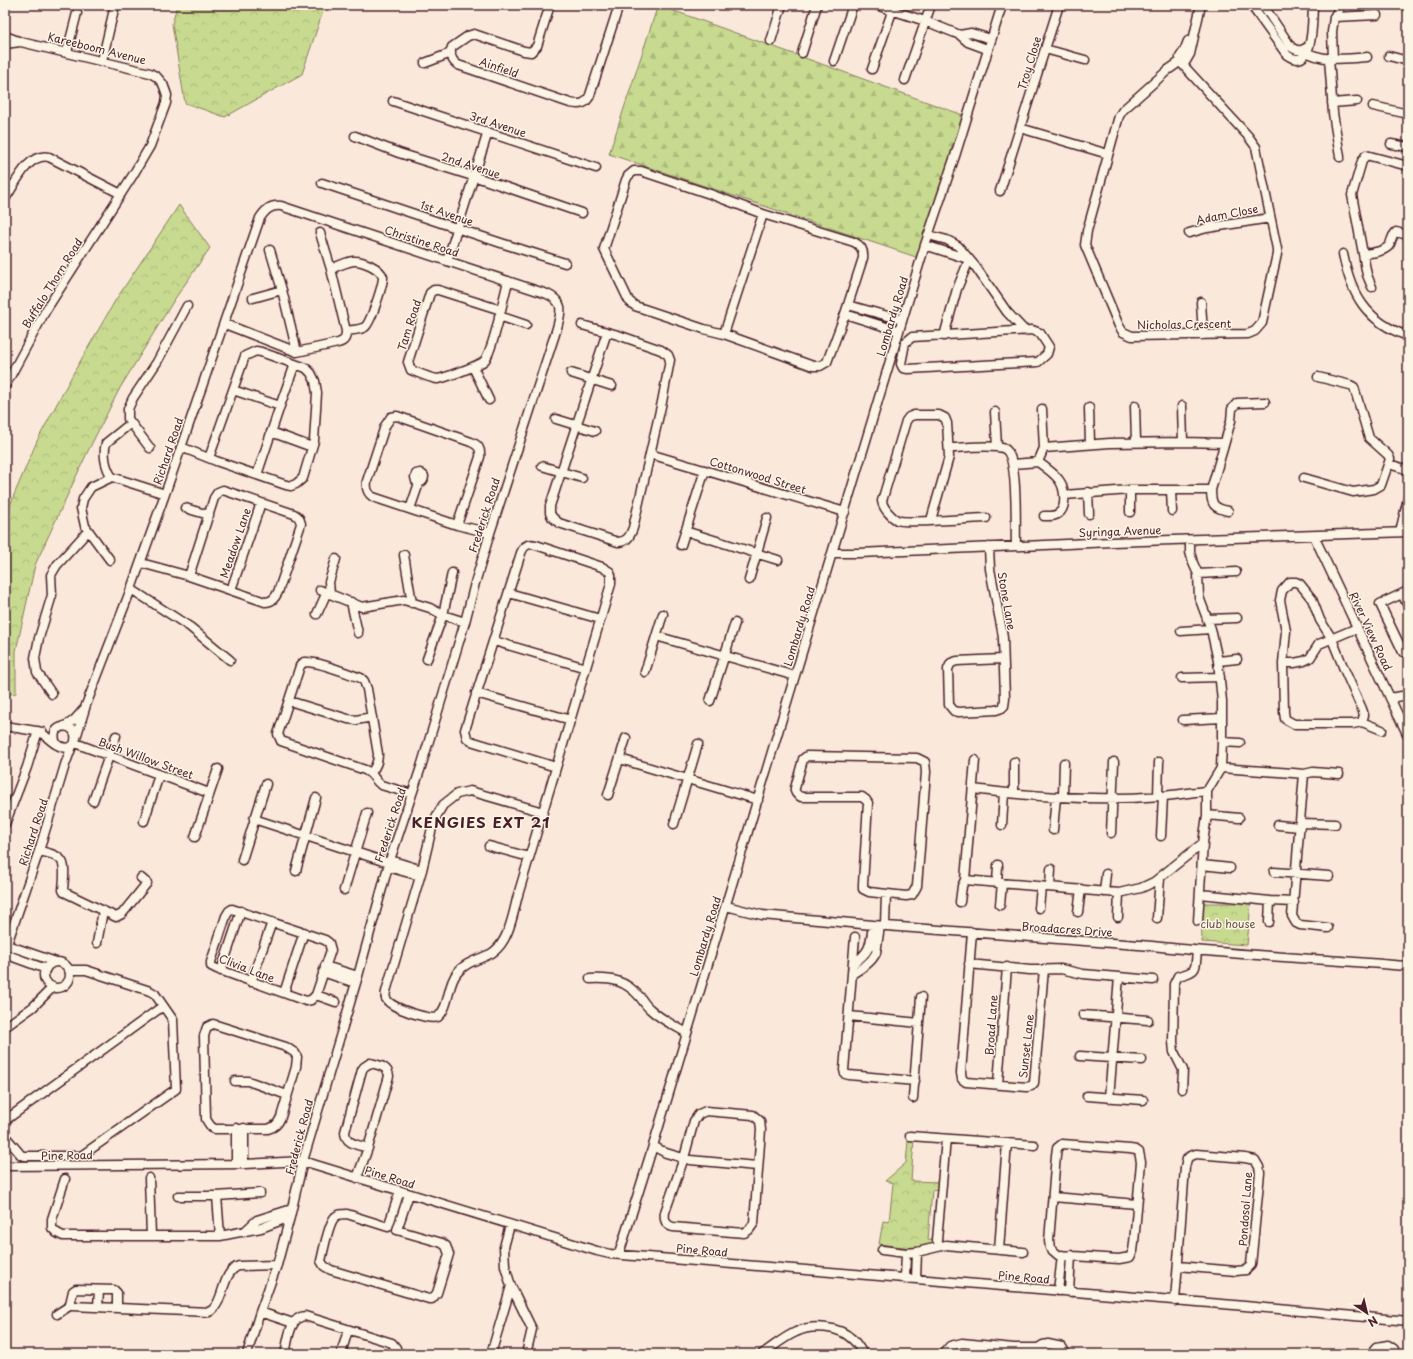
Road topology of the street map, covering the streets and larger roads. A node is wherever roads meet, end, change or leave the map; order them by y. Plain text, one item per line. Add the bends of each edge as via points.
1 (115, 5) edge
2 (550, 5) edge
3 (619, 5) edge
4 (782, 5) edge
5 (817, 5) edge
6 (853, 5) edge
7 (876, 5) edge
8 (931, 5) edge
9 (1002, 5) edge
10 (1059, 5) edge
11 (1200, 5) edge
12 (1251, 5) edge
13 (1313, 5) edge
14 (1341, 5) edge
15 (893, 8) edge
16 (1266, 8) edge
17 (77, 13) dead end
18 (1376, 15) dead end
19 (1259, 16) junction
20 (1334, 17) junction
21 (925, 21) junction
22 (960, 35) junction
23 (5, 36) edge
24 (991, 39) junction
25 (771, 41) dead end
26 (21, 42) junction
27 (5, 44) edge
28 (987, 49) junction
29 (1045, 49) junction
30 (1307, 49) junction
31 (67, 52) junction
32 (802, 53) dead end
33 (451, 54) junction
34 (1389, 56) dead end
35 (1331, 58) junction
36 (1367, 58) dead end
37 (1085, 60) dead end
38 (102, 61) junction
39 (834, 61) dead end
40 (1408, 61) edge
41 (1182, 62) junction
42 (426, 63) dead end
43 (872, 69) dead end
44 (905, 80) dead end
45 (164, 84) joint
46 (393, 101) dead end
47 (1357, 101) dead end
48 (1332, 103) junction
49 (1373, 106) dead end
50 (1408, 114) edge
51 (1020, 128) junction
52 (488, 132) junction
53 (355, 136) dead end
54 (1391, 144) dead end
55 (1408, 147) edge
56 (1108, 154) junction
57 (1340, 157) dead end
58 (1408, 166) edge
59 (596, 168) dead end
60 (474, 177) junction
61 (322, 183) dead end
62 (1000, 191) dead end
63 (121, 194) junction
64 (5, 199) edge
65 (272, 206) joint
66 (582, 213) dead end
67 (763, 214) junction
68 (1270, 218) junction
69 (456, 229) junction
70 (320, 233) dead end
71 (1189, 233) dead end
72 (928, 235) junction
73 (1408, 235) edge
74 (925, 245) junction
75 (270, 250) dead end
76 (1343, 254) dead end
77 (1363, 254) junction
78 (969, 260) junction
79 (447, 261) junction
80 (565, 263) dead end
81 (331, 269) junction
82 (508, 281) junction
83 (1372, 287) dead end
84 (282, 290) junction
85 (253, 298) dead end
86 (1201, 302) dead end
87 (848, 305) junction
88 (187, 306) dead end
89 (560, 306) joint
90 (500, 313) junction
91 (845, 314) junction
92 (902, 320) junction
93 (225, 324) junction
94 (526, 325) dead end
95 (582, 325) dead end
96 (899, 331) junction
97 (1025, 331) junction
98 (607, 332) junction
99 (724, 334) junction
100 (346, 335) junction
101 (1203, 335) junction
102 (944, 336) junction
103 (1408, 336) edge
104 (297, 352) junction
105 (295, 364) junction
106 (473, 367) junction
107 (571, 373) dead end
108 (1318, 377) dead end
109 (590, 379) junction
110 (5, 386) edge
111 (612, 386) dead end
112 (233, 390) junction
113 (490, 400) dead end
114 (1265, 402) dead end
115 (280, 406) junction
116 (1135, 406) dead end
117 (1182, 406) dead end
118 (1089, 408) dead end
119 (1042, 410) dead end
120 (995, 412) dead end
121 (556, 419) dead end
122 (131, 423) junction
123 (576, 426) junction
124 (595, 431) dead end
125 (271, 432) junction
126 (1136, 442) junction
127 (1183, 442) junction
128 (1224, 443) junction
129 (1090, 444) junction
130 (181, 447) junction
131 (312, 447) junction
132 (997, 447) junction
133 (150, 448) dead end
134 (950, 448) junction
135 (1044, 448) junction
136 (650, 454) junction
137 (209, 458) junction
138 (1038, 462) junction
139 (1013, 464) junction
140 (1389, 464) junction
141 (542, 466) dead end
142 (705, 470) junction
143 (1408, 470) edge
144 (560, 472) junction
145 (257, 475) junction
146 (112, 477) junction
147 (582, 478) dead end
148 (1304, 478) dead end
149 (419, 483) dead end
150 (1130, 490) junction
151 (1171, 490) junction
152 (1211, 490) junction
153 (1088, 492) junction
154 (165, 494) junction
155 (1064, 495) junction
156 (1408, 498) edge
157 (261, 503) junction
158 (185, 508) dead end
159 (410, 509) junction
160 (1172, 511) dead end
161 (1228, 511) dead end
162 (845, 512) junction
163 (1130, 512) dead end
164 (1089, 514) dead end
165 (209, 515) junction
166 (1044, 516) dead end
167 (767, 518) dead end
168 (986, 518) dead end
169 (931, 520) junction
170 (457, 525) junction
171 (88, 530) junction
172 (685, 531) junction
173 (1404, 532) edge
174 (490, 533) junction
175 (1314, 536) junction
176 (1190, 540) junction
177 (680, 545) dead end
178 (1016, 546) junction
179 (989, 547) junction
180 (833, 552) junction
181 (757, 554) junction
182 (404, 555) dead end
183 (336, 559) dead end
184 (110, 560) dead end
185 (778, 560) dead end
186 (140, 563) junction
187 (1236, 572) dead end
188 (452, 573) dead end
189 (1198, 574) junction
190 (189, 576) junction
191 (749, 580) dead end
192 (131, 589) junction
193 (231, 590) junction
194 (325, 592) junction
195 (508, 593) junction
196 (1405, 593) edge
197 (351, 602) junction
198 (412, 603) junction
199 (1408, 606) edge
200 (317, 614) dead end
201 (662, 614) dead end
202 (443, 615) junction
203 (1237, 618) dead end
204 (600, 619) junction
205 (1207, 619) junction
206 (465, 622) junction
207 (735, 623) dead end
208 (1357, 628) junction
209 (1211, 629) junction
210 (1181, 631) dead end
211 (358, 633) dead end
212 (656, 636) junction
213 (1332, 639) junction
214 (494, 640) junction
215 (1408, 650) edge
216 (725, 656) junction
217 (427, 659) dead end
218 (1003, 659) junction
219 (1237, 659) dead end
220 (230, 660) dead end
221 (1218, 661) junction
222 (1283, 663) junction
223 (586, 668) junction
224 (645, 672) dead end
225 (795, 676) junction
226 (1220, 677) junction
227 (1182, 678) dead end
228 (476, 693) junction
229 (52, 694) dead end
230 (1408, 695) edge
231 (1390, 698) junction
232 (289, 701) junction
233 (710, 701) dead end
234 (86, 705) junction
235 (372, 717) junction
236 (1222, 718) junction
237 (571, 720) junction
238 (1184, 720) dead end
239 (1362, 722) junction
240 (5, 726) edge
241 (61, 728) junction
242 (1382, 730) dead end
243 (39, 732) junction
244 (116, 736) dead end
245 (1408, 736) edge
246 (626, 738) dead end
247 (1222, 742) junction
248 (1240, 742) dead end
249 (74, 743) junction
250 (698, 744) dead end
251 (57, 745) junction
252 (109, 757) junction
253 (620, 758) junction
254 (975, 760) dead end
255 (1014, 762) dead end
256 (1064, 762) dead end
257 (1114, 762) dead end
258 (1159, 762) dead end
259 (65, 765) junction
260 (556, 767) junction
261 (1221, 768) junction
262 (218, 769) dead end
263 (371, 773) junction
264 (160, 774) junction
265 (1304, 774) junction
266 (1339, 774) dead end
267 (688, 779) junction
268 (266, 784) dead end
269 (973, 789) junction
270 (1207, 791) junction
271 (209, 793) junction
272 (1004, 793) junction
273 (1014, 793) junction
274 (412, 794) junction
275 (608, 796) dead end
276 (1060, 796) junction
277 (1161, 796) junction
278 (316, 798) dead end
279 (1113, 798) junction
280 (758, 800) junction
281 (93, 801) dead end
282 (543, 812) junction
283 (367, 813) dead end
284 (1207, 815) junction
285 (1239, 818) dead end
286 (254, 819) junction
287 (144, 821) dead end
288 (5, 824) edge
289 (674, 824) dead end
290 (1335, 824) dead end
291 (1002, 825) dead end
292 (1278, 825) dead end
293 (1301, 825) junction
294 (1053, 830) dead end
295 (1111, 833) dead end
296 (306, 835) junction
297 (1160, 836) dead end
298 (194, 837) dead end
299 (1203, 843) junction
300 (489, 846) dead end
301 (39, 850) junction
302 (356, 852) junction
303 (529, 858) junction
304 (242, 860) dead end
305 (389, 863) junction
306 (998, 865) dead end
307 (1202, 865) junction
308 (1230, 868) dead end
309 (1051, 869) dead end
310 (296, 871) dead end
311 (1274, 872) dead end
312 (421, 873) junction
313 (1106, 874) dead end
314 (1296, 874) junction
315 (1329, 876) dead end
316 (141, 878) dead end
317 (1160, 878) junction
318 (965, 880) junction
319 (1000, 883) junction
320 (1041, 887) junction
321 (1050, 887) junction
322 (1080, 889) junction
323 (344, 890) dead end
324 (1104, 892) junction
325 (1119, 893) junction
326 (886, 894) junction
327 (1200, 894) junction
328 (1270, 901) junction
329 (960, 902) dead end
330 (1294, 902) junction
331 (1000, 904) dead end
332 (726, 906) junction
333 (1039, 908) dead end
334 (103, 911) junction
335 (241, 911) junction
336 (1078, 912) dead end
337 (1118, 917) dead end
338 (1157, 918) dead end
339 (1198, 921) dead end
340 (272, 922) junction
341 (1269, 922) dead end
342 (879, 925) junction
343 (1328, 928) dead end
344 (304, 932) junction
345 (972, 932) junction
346 (855, 937) dead end
347 (97, 944) dead end
348 (6, 948) edge
349 (1197, 951) junction
350 (5, 954) edge
351 (56, 962) junction
352 (853, 964) junction
353 (969, 964) junction
354 (1408, 966) edge
355 (1007, 968) junction
356 (46, 969) junction
357 (324, 969) junction
358 (1044, 969) junction
359 (69, 970) junction
360 (221, 971) junction
361 (852, 974) junction
362 (1119, 977) junction
363 (590, 979) dead end
364 (356, 980) junction
365 (1153, 980) dead end
366 (251, 982) junction
367 (53, 987) junction
368 (284, 993) junction
369 (316, 995) junction
370 (921, 997) dead end
371 (336, 1002) dead end
372 (163, 1006) junction
373 (1083, 1015) dead end
374 (849, 1016) junction
375 (1115, 1018) junction
376 (1148, 1020) dead end
377 (919, 1023) junction
378 (5, 1027) edge
379 (687, 1033) junction
380 (1080, 1056) dead end
381 (1112, 1058) junction
382 (1142, 1060) dead end
383 (235, 1081) dead end
384 (915, 1081) junction
385 (998, 1084) junction
386 (1182, 1089) dead end
387 (287, 1095) junction
388 (1087, 1096) dead end
389 (914, 1098) dead end
390 (1109, 1098) junction
391 (1143, 1100) dead end
392 (5, 1121) edge
393 (236, 1128) junction
394 (244, 1128) junction
395 (5, 1136) edge
396 (910, 1136) dead end
397 (946, 1139) junction
398 (1007, 1143) junction
399 (1034, 1145) dead end
400 (655, 1147) junction
401 (368, 1148) junction
402 (681, 1157) junction
403 (303, 1161) junction
404 (240, 1164) junction
405 (5, 1166) edge
406 (757, 1166) junction
407 (150, 1178) dead end
408 (357, 1178) junction
409 (65, 1179) dead end
410 (400, 1191) junction
411 (260, 1193) dead end
412 (409, 1194) junction
413 (178, 1196) dead end
414 (217, 1196) junction
415 (1053, 1197) junction
416 (1137, 1204) junction
417 (292, 1208) junction
418 (290, 1217) junction
419 (510, 1225) junction
420 (388, 1227) junction
421 (397, 1230) junction
422 (244, 1232) junction
423 (151, 1236) junction
424 (220, 1236) junction
425 (940, 1246) junction
426 (882, 1250) dead end
427 (999, 1250) junction
428 (917, 1252) junction
429 (1023, 1252) dead end
430 (906, 1253) junction
431 (619, 1254) junction
432 (1062, 1255) junction
433 (1071, 1255) junction
434 (277, 1264) junction
435 (1178, 1266) junction
436 (905, 1279) junction
437 (916, 1280) junction
438 (511, 1286) junction
439 (99, 1290) junction
440 (1058, 1291) junction
441 (1069, 1292) junction
442 (1175, 1301) junction
443 (71, 1305) junction
444 (98, 1307) junction
445 (117, 1308) junction
446 (260, 1312) junction
447 (57, 1314) dead end
448 (1408, 1321) edge
449 (293, 1323) junction
450 (348, 1330) junction
451 (1038, 1348) junction
452 (247, 1354) edge
453 (285, 1354) edge
454 (341, 1354) edge
455 (398, 1354) edge
456 (491, 1354) edge
457 (526, 1354) edge
458 (762, 1354) edge
459 (863, 1354) edge
460 (943, 1354) edge
461 (1049, 1354) edge
462 (1066, 1354) edge
463 (1371, 1354) edge
464 (1394, 1354) edge

1 - 38 street
2 - 33 street via 537,46 531,52 474,34 455,44
3 - 33 street, Ainfield via 590,95 588,100 580,105 458,65
4 - 25 street
5 - 32 street
6 - 39 street
7 - 15 street
8 - 21 street
9 - 24 street, Lombardy Road
10 - 29 street, Troy Close
11 - 41 street via 1190,54
12 - 19 street
13 - 30 street via 1312,38
14 - 20 street
15 - 21 street
15 - 43 street
16 - 19 street
16 - 30 street via 1289,45 1296,50
17 - 31 street
18 - 20 street
19 - 30 street via 1287,55 1297,58 1304,55
20 - 35 street
21 - 22 street
21 - 44 street
22 - 24 street via 971,33
22 - 28 street via 968,42
23 - 26 street, Kareeboom Avenue
24 - 28 street, Lombardy Road
26 - 27 street, Kareeboom Avenue
26 - 31 street, Kareeboom Avenue
28 - 72 street, Lombardy Road
29 - 37 street
29 - 51 street, Troy Close
30 - 35 street via 1313,56
31 - 38 street, Kareeboom Avenue
33 - 42 street
34 - 40 street
35 - 36 street
35 - 48 street
38 - 45 street, Kareeboom Avenue via 150,72
41 - 56 street, Nicholas Crescent via 1168,70 1121,113
41 - 68 street, Nicholas Crescent via 1255,145
45 - 63 street, Buffalo Thorn Road via 166,103 143,158
46 - 52 street, 3rd Avenue
47 - 48 street
48 - 57 street
49 - 50 street
51 - 56 street
51 - 62 street, Troy Close
52 - 59 street, 3rd Avenue
52 - 60 street
53 - 60 street, 2nd Avenue
54 - 55 street
56 - 101 street, Nicholas Crescent via 1085,242 1119,326 1123,332 1132,336
58 - 77 street via 1370,155 1363,158 1352,195
60 - 66 street, 2nd Avenue
60 - 69 street
61 - 69 street, 1st Avenue
63 - 64 street via 49,157 41,156 30,162
63 - 110 street, Buffalo Thorn Road via 46,310
65 - 79 street, Christine Road via 281,206
65 - 93 street, Richard Road via 260,218
67 - 87 street via 860,246 864,254
67 - 99 street
67 - 99 street via 641,171 631,173 623,187 604,250 629,301 635,306
68 - 71 street, Adam Close
68 - 101 street, Nicholas Crescent via 1277,254 1260,326 1248,334
69 - 79 street
69 - 80 street, 1st Avenue
70 - 81 street
72 - 74 street, Lombardy Road
72 - 78 street via 955,244
73 - 77 street via 1396,232 1385,249
74 - 78 street
74 - 92 street, Lombardy Road
75 - 84 street
76 - 103 street via 1349,281 1364,307 1385,325
77 - 83 street
78 - 97 street via 1007,312
78 - 102 street via 957,289
79 - 82 street, Christine Road
81 - 100 street
81 - 100 street via 356,261 378,270 383,277 367,325
82 - 89 street, Christine Road via 553,297
82 - 90 street, Tam Road
84 - 85 street
84 - 104 street
86 - 101 street
87 - 91 street
87 - 92 street
88 - 122 street via 129,404 128,414
89 - 174 street, Frederick Road via 557,328
90 - 94 street, Tam Road
90 - 106 street, Tam Road via 486,359
90 - 106 street, Tam Road via 438,290 430,294 408,362 410,369 438,379
91 - 96 street
91 - 99 street via 830,357 820,366 803,363
92 - 96 street, Lombardy Road
93 - 104 street
93 - 130 street, Richard Road
95 - 98 street
96 - 162 street, Lombardy Road
97 - 102 street
97 - 102 street via 1036,331 1049,347 1047,354 1038,362 908,369 902,366 905,344 910,338
98 - 109 street
98 - 136 street via 661,350 670,358
100 - 104 street via 338,343
105 - 112 street via 258,351 247,354
105 - 115 street
105 - 131 street via 306,368 316,381 315,434
106 - 113 street
107 - 109 street
108 - 140 street via 1354,387 1369,438 1388,455
109 - 111 street
109 - 123 street
112 - 115 street
112 - 137 street
114 - 128 street via 1234,405
115 - 125 street
116 - 126 street
117 - 127 street
118 - 129 street
119 - 135 street
120 - 132 street
121 - 123 street
122 - 133 street
122 - 146 street via 106,443 105,459
123 - 124 street
123 - 144 street
125 - 131 street
125 - 145 street
126 - 127 street
126 - 129 street
127 - 128 street
128 - 152 street
129 - 135 street
130 - 137 street
130 - 154 street, Richard Road
131 - 145 street via 303,478 296,484 286,485
132 - 134 street
132 - 139 street via 1009,453
134 - 169 street
134 - 169 street via 947,423 943,416 909,417 883,496 883,504 898,521
135 - 138 street
136 - 142 street, Cottonwood Street
136 - 144 street via 633,528 629,537 622,542 553,519 550,509
137 - 145 street
138 - 139 street
138 - 155 street via 1059,480
139 - 178 street
140 - 143 street
140 - 148 street via 1381,485 1374,490 1353,492
141 - 144 street
142 - 162 street, Cottonwood Street
142 - 172 street
144 - 147 street
146 - 154 street
146 - 171 street via 91,487 84,499 81,514
149 - 159 street
150 - 151 street
150 - 153 street
150 - 163 street
151 - 152 street
151 - 160 street
152 - 161 street via 1214,506
153 - 155 street
153 - 164 street
154 - 186 street, Richard Road
155 - 166 street via 1061,511 1057,515
156 - 173 street
157 - 165 street via 222,490 216,494
157 - 193 street, Meadow Lane
157 - 193 street via 294,514 301,524 276,597 268,602
158 - 165 street
159 - 170 street
159 - 170 street via 373,497 367,490 367,481 385,426 389,418 394,416 475,444 480,448 480,457
162 - 180 street, Lombardy Road
165 - 190 street
167 - 181 street
168 - 169 street
170 - 174 street
171 - 184 street
171 - 229 street via 51,575 52,595 35,658 37,672
172 - 177 street
172 - 181 street
173 - 175 street, Syringa Avenue
174 - 206 street, Frederick Road
175 - 176 street, Syringa Avenue
175 - 208 street, River View Road
176 - 178 street, Syringa Avenue
176 - 189 street via 1190,552
178 - 179 street, Syringa Avenue
179 - 180 street, Syringa Avenue
179 - 218 street, Stone Lane via 990,569 1002,632
180 - 225 street, Lombardy Road
181 - 185 street
181 - 191 street
182 - 198 street
183 - 194 street
186 - 190 street
186 - 192 street, Richard Road
187 - 189 street
188 - 202 street
189 - 205 street via 1199,597
190 - 193 street
192 - 220 street via 190,627
192 - 234 street, Richard Road
194 - 197 street
194 - 200 street
195 - 204 street
195 - 204 street via 523,548 529,544 536,545 610,572 611,584
195 - 214 street
196 - 199 street
196 - 215 street via 1380,604 1403,652
197 - 198 street via 362,607 404,600
197 - 211 street
198 - 202 street
201 - 212 street
202 - 206 street
202 - 217 street
203 - 205 street
204 - 223 street
205 - 209 street
206 - 274 street, Frederick Road
207 - 216 street
208 - 213 street
208 - 231 street, River View Road
209 - 210 street
209 - 221 street
212 - 216 street
212 - 224 street
213 - 222 street via 1319,644 1307,660
213 - 222 street via 1305,588 1298,582 1290,582 1283,588 1280,597 1286,631
213 - 239 street via 1363,712
214 - 223 street
214 - 228 street
216 - 225 street
216 - 233 street
218 - 218 street, Stone Lane via 1005,699 1002,708 959,712 950,708 948,669 951,663
219 - 221 street
221 - 226 street
222 - 239 street via 1284,712 1288,722
223 - 237 street
225 - 280 street, Lombardy Road
226 - 227 street
226 - 236 street
228 - 237 street
228 - 260 street via 465,726 469,740
230 - 231 street
231 - 245 street, River View Road
232 - 235 street via 348,720
232 - 235 street via 300,666 311,661 361,678 367,689
232 - 263 street via 278,734 281,741
234 - 241 street, Richard Road via 70,724
234 - 249 street, Richard Road
235 - 263 street via 378,760
236 - 238 street
236 - 247 street
237 - 260 street
239 - 242 street
240 - 243 street
241 - 243 street
241 - 249 street via 68,727 74,731
241 - 251 street via 54,736
243 - 251 street
243 - 288 street
244 - 252 street
246 - 253 street
247 - 248 street
247 - 261 street
249 - 251 street via 66,748
249 - 252 street, Bush Willow Street
249 - 259 street, Richard Road
250 - 267 street
251 - 259 street
252 - 264 street, Bush Willow Street
252 - 281 street
253 - 267 street
253 - 275 street
254 - 269 street
255 - 273 street
256 - 276 street
257 - 279 street
258 - 277 street
259 - 301 street, Richard Road
260 - 282 street
261 - 265 street
261 - 270 street
262 - 271 street
263 - 274 street via 381,785
264 - 271 street, Bush Willow Street
264 - 287 street
265 - 266 street
265 - 293 street
267 - 280 street
267 - 289 street
268 - 286 street
269 - 272 street
269 - 318 street
270 - 277 street
270 - 284 street
271 - 298 street
272 - 273 street
272 - 291 street
273 - 276 street
274 - 305 street, Frederick Road
276 - 279 street
276 - 294 street
277 - 279 street
277 - 297 street
278 - 296 street
279 - 295 street
280 - 332 street, Lombardy Road
282 - 303 street
282 - 312 street via 475,792 457,794 446,802 437,815
283 - 302 street
284 - 285 street
284 - 299 street
286 - 296 street
286 - 304 street
290 - 293 street
292 - 293 street
293 - 314 street
296 - 302 street
296 - 310 street
299 - 307 street
299 - 317 street
300 - 303 street
301 - 334 street via 60,857 64,871 64,892
301 - 348 street, Richard Road
302 - 305 street
302 - 323 street
303 - 312 street via 504,939 493,952 466,965 458,972 442,1014 435,1018 394,1006 385,996
305 - 312 street
305 - 364 street, Frederick Road
306 - 319 street
307 - 308 street
307 - 327 street
309 - 321 street
311 - 314 street
313 - 324 street
314 - 315 street
314 - 330 street
316 - 334 street via 147,883 122,914 116,917
317 - 325 street via 1150,885
317 - 338 street
318 - 319 street
318 - 329 street
319 - 320 street
319 - 331 street
320 - 321 street
320 - 333 street
321 - 322 street
322 - 324 street
322 - 336 street
324 - 325 street
325 - 337 street
326 - 326 street via 867,892 863,889 868,803 864,798 858,797 798,796 795,788 802,760 807,756 917,758 925,762 917,886 910,896
326 - 342 street
327 - 328 street
327 - 339 street
328 - 330 street
328 - 341 street
330 - 343 street via 1292,916 1296,923
332 - 342 street, Broadacres Drive via 762,915
332 - 379 street, Lombardy Road
334 - 347 street
335 - 340 street
335 - 360 street
335 - 360 street, Clivia Lane via 232,909 226,916 210,964
340 - 344 street
340 - 366 street
342 - 345 street, Broadacres Drive
342 - 352 street via 865,955
342 - 361 street via 874,956 868,964
344 - 357 street via 329,943 331,950
344 - 368 street
345 - 349 street, Broadacres Drive
345 - 353 street, Sunset Lane
346 - 352 street
348 - 351 street
349 - 354 street, Broadacres Drive
349 - 386 street via 1194,969 1191,973 1178,976 1174,984 1172,1042 1183,1070
350 - 356 street
351 - 356 street
351 - 359 street via 64,964
352 - 361 street
353 - 355 street
353 - 385 street, Sunset Lane via 961,1077 969,1082
355 - 358 street
355 - 385 street, Broad Lane
356 - 367 street via 46,981
357 - 364 street
357 - 369 street
358 - 362 street via 1067,969 1083,974
358 - 385 street, Sunset Lane via 1034,1083 1027,1087
359 - 367 street via 70,978 65,985
359 - 372 street via 86,970 150,991
360 - 366 street, Clivia Lane
361 - 374 street
362 - 365 street
362 - 375 street
363 - 379 street via 607,978 624,983 651,1010
364 - 403 street, Frederick Road
366 - 368 street, Clivia Lane
367 - 378 street via 33,1007
368 - 369 street, Clivia Lane via 306,1001
369 - 371 street
370 - 377 street
372 - 392 street
372 - 395 street via 173,1020 176,1090 82,1156 27,1157 22,1155
373 - 375 street
374 - 377 street
374 - 384 street via 845,1074
375 - 376 street
375 - 381 street
377 - 384 street
379 - 400 street, Lombardy Road
380 - 381 street
381 - 382 street
381 - 390 street
383 - 387 street via 248,1081
384 - 389 street
387 - 393 street via 298,1060 294,1053 286,1047 213,1024 209,1025 204,1036 206,1119 215,1129
387 - 394 street via 276,1125 268,1129
388 - 390 street
390 - 391 street
393 - 394 street
393 - 404 street
394 - 404 street
396 - 397 street
397 - 398 street
397 - 425 street via 937,1240
398 - 399 street
398 - 427 street
400 - 402 street
400 - 431 street, Lombardy Road
401 - 401 street via 389,1073 385,1068 370,1063 362,1070 345,1132 350,1142
401 - 408 street
402 - 406 street
402 - 406 street via 699,1114 706,1111 749,1115 756,1117 761,1124
402 - 406 street via 665,1212 665,1220 673,1227 740,1233 749,1230 754,1223
403 - 404 street, Pine Road
403 - 408 street, Pine Road
403 - 417 street, Frederick Road
404 - 405 street, Pine Road
407 - 423 street
408 - 410 street, Pine Road
409 - 423 street via 52,1219 52,1228 57,1233 63,1236
410 - 412 street, Pine Road
410 - 420 street
411 - 414 street
412 - 419 street, Pine Road
412 - 421 street
413 - 414 street
414 - 424 street
415 - 416 street
415 - 416 street via 1056,1155 1060,1145 1130,1149 1138,1151 1141,1162
415 - 432 street via 1049,1244 1054,1253
416 - 433 street via 1134,1251 1130,1257 1119,1259
417 - 418 street, Frederick Road
417 - 422 street via 257,1220
418 - 422 street
418 - 434 street, Frederick Road
419 - 431 street, Pine Road via 597,1251
419 - 438 street via 504,1255
420 - 421 street
420 - 421 street via 347,1214 335,1216 331,1222 322,1264 331,1270 432,1298 437,1294 449,1254 448,1249 442,1243
422 - 424 street
423 - 424 street
425 - 427 street
425 - 428 street
426 - 430 street
427 - 429 street
428 - 430 street
428 - 437 street
430 - 436 street
431 - 436 street, Pine Road
432 - 433 street
432 - 440 street
433 - 441 street
434 - 445 street via 235,1267 229,1274 215,1305 208,1312
434 - 446 street, Frederick Road
435 - 435 street, Pondosol Lane via 1185,1168 1190,1156 1196,1154 1254,1160 1260,1173 1251,1265 1246,1270 1236,1271
435 - 442 street, Pondosol Lane
436 - 437 street, Pine Road
437 - 440 street, Pine Road
438 - 456 street
438 - 457 street via 532,1329
439 - 443 street via 76,1289
439 - 444 street
439 - 445 street via 116,1292
440 - 441 street, Pine Road
441 - 442 street, Pine Road
442 - 448 street, Pine Road
443 - 444 street
443 - 447 street
444 - 445 street
446 - 449 street
446 - 452 street, Frederick Road
449 - 450 street via 297,1318 305,1316
449 - 453 street
450 - 454 street
450 - 455 street via 392,1343
451 - 460 street via 962,1343 950,1346
451 - 461 street
451 - 462 street via 1045,1344 1054,1344 1062,1347
458 - 459 street via 796,1331 806,1328 843,1333 853,1339
463 - 464 street via 1377,1347 1388,1344 1394,1349

